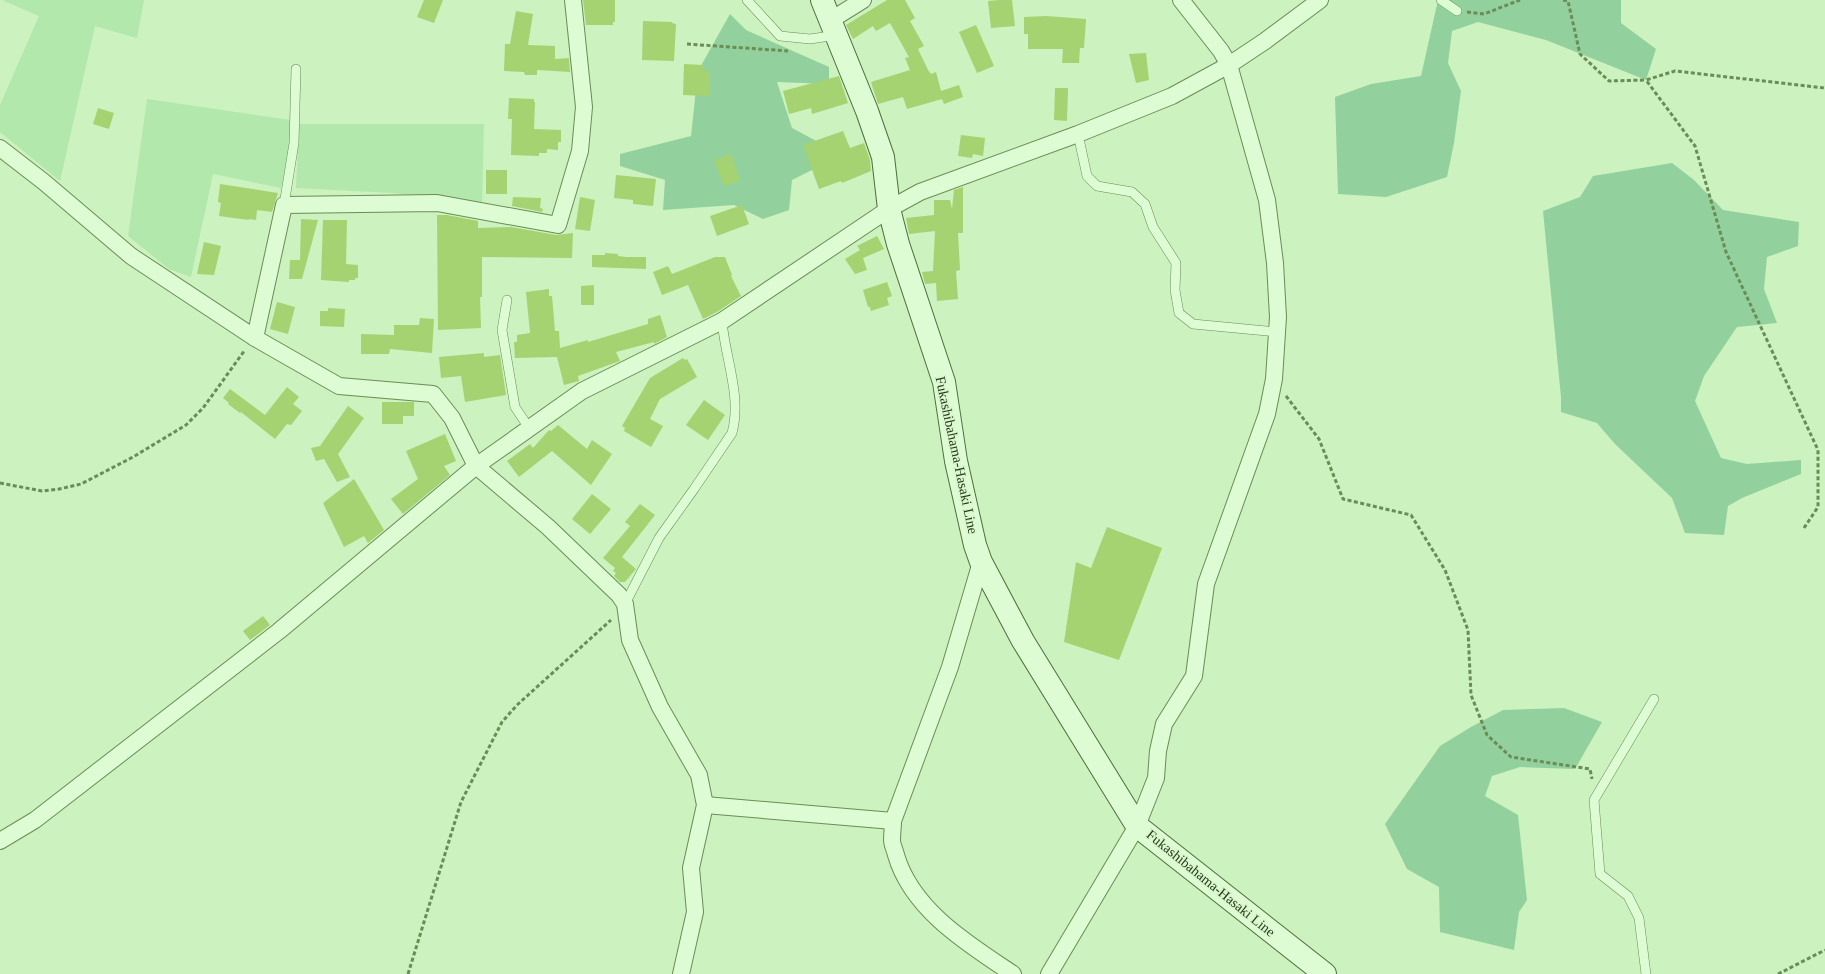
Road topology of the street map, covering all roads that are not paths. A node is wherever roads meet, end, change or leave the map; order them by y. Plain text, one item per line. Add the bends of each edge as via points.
1 (573, 0) edge
2 (747, 0) edge
3 (863, 0) edge
4 (1180, 0) edge
5 (1320, 0) edge
6 (1441, 0) edge
7 (1457, 10) road end
8 (830, 18) edge
9 (1229, 64) junction
10 (296, 69) dead end
11 (1078, 134) junction
12 (0, 148) edge
13 (284, 205) junction
14 (889, 209) junction
15 (507, 300) dead end
16 (722, 321) junction
17 (1277, 332) junction
18 (255, 338) junction
19 (529, 428) junction
20 (476, 466) junction
21 (981, 562) junction
22 (626, 605) junction
23 (1654, 699) dead end
24 (705, 805) junction
25 (893, 821) junction
26 (1137, 826) junction
27 (0, 841) edge
28 (681, 974) edge
29 (1013, 974) edge
30 (1049, 974) edge
31 (1325, 974) edge
32 (1646, 974) edge

1 - 13 street via 584,107 580,151 558,226 437,203
2 - 8 lane via 780,36 810,39
3 - 8 street
4 - 9 street
5 - 9 street
6 - 7 lane
8 - 14 main road, Fukashibahama-Hasaki Line via 883,157
9 - 11 street via 1172,96
9 - 17 street via 1266,200 1276,263
10 - 13 lane via 294,143
11 - 14 street via 920,192
11 - 17 lane via 1087,176 1098,186 1132,192 1145,204 1153,227 1176,263 1175,290 1179,313 1193,324
12 - 18 street via 131,256
13 - 18 street
14 - 16 street
14 - 21 main road, Fukashibahama-Hasaki Line via 944,382 956,461
15 - 19 lane via 502,330 515,407
16 - 19 street via 582,391
16 - 22 lane via 733,382 735,423 732,433 659,538
17 - 26 street via 1274,379 1266,414 1206,584 1194,676 1164,724 1156,778
18 - 20 street via 339,386 433,394 452,418
19 - 20 street
20 - 22 street via 548,527
20 - 27 street via 279,632 35,820
21 - 25 street via 950,667
21 - 26 main road, Fukashibahama-Hasaki Line via 1023,641
22 - 24 street via 630,640 660,707 700,775
23 - 32 lane via 1594,800 1600,874 1628,896 1639,918
24 - 25 street
24 - 28 street via 691,868 695,912
25 - 29 street via 892,842 910,886 948,927
26 - 30 street
26 - 31 main road, Fukashibahama-Hasaki Line

